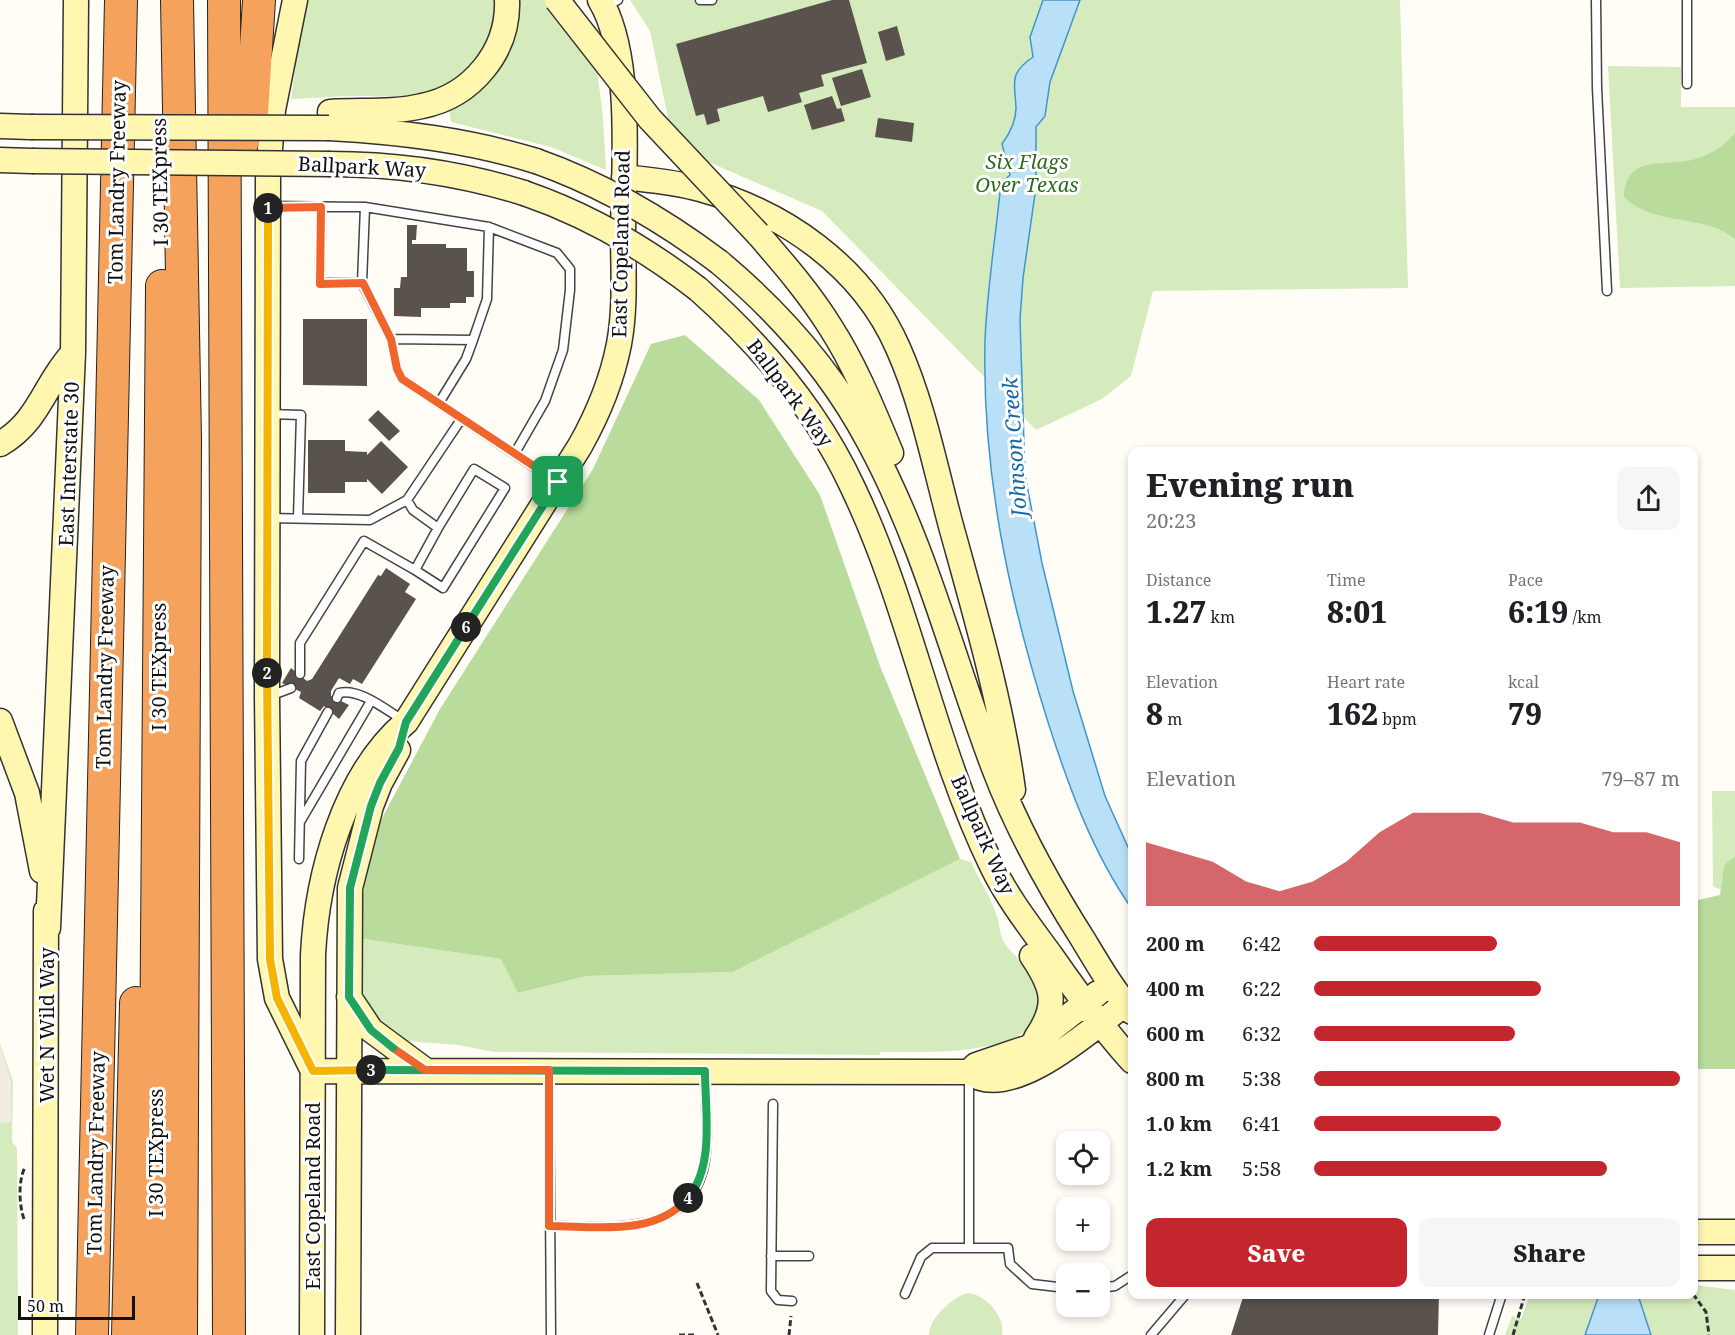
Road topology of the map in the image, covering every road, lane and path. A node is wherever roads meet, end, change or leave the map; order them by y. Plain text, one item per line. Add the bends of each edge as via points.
1 (76, 0) edge
2 (121, 0) edge
3 (157, 0) edge
4 (177, 0) edge
5 (195, 0) edge
6 (224, 0) edge
7 (259, 0) edge
8 (295, 0) edge
9 (507, 0) edge
10 (557, 0) edge
11 (699, 0) edge
12 (712, 0) edge
13 (1596, 0) edge
14 (1687, 0) edge
15 (608, 2) edge
16 (1687, 84) dead end
17 (330, 120) junction
18 (0, 126) edge
19 (0, 160) edge
20 (624, 177) junction
21 (226, 191) junction
22 (268, 206) junction
23 (321, 207) junction
24 (364, 207) junction
25 (489, 227) junction
26 (363, 283) junction
27 (1607, 291) dead end
28 (391, 339) junction
29 (473, 340) junction
30 (73, 353) junction
31 (439, 403) junction
32 (267, 414) junction
33 (462, 418) junction
34 (0, 444) edge
35 (515, 453) junction
36 (558, 482) junction
37 (407, 500) junction
38 (267, 518) junction
39 (298, 518) junction
40 (438, 528) junction
41 (415, 570) junction
42 (943, 620) junction
43 (300, 674) dead end
44 (291, 688) dead end
45 (267, 697) junction
46 (337, 698) dead end
47 (371, 701) junction
48 (328, 712) dead end
49 (0, 721) edge
50 (406, 722) junction
51 (158, 760) junction
52 (300, 823) junction
53 (1018, 825) junction
54 (299, 859) dead end
55 (1021, 915) junction
56 (48, 928) junction
57 (1110, 983) junction
58 (349, 997) junction
59 (1086, 1003) junction
60 (1128, 1007) edge
61 (1128, 1009) edge
62 (1100, 1023) junction
63 (1029, 1047) junction
64 (1128, 1056) edge
65 (348, 1070) junction
66 (425, 1070) junction
67 (549, 1070) junction
68 (313, 1071) junction
69 (705, 1071) junction
70 (969, 1072) junction
71 (773, 1104) dead end
72 (549, 1226) junction
73 (1698, 1232) edge
74 (1735, 1232) edge
75 (969, 1248) junction
76 (771, 1256) junction
77 (809, 1256) dead end
78 (1698, 1268) edge
79 (1735, 1268) edge
80 (230, 1276) junction
81 (1128, 1278) edge
82 (697, 1283) dead end
83 (1056, 1287) edge
84 (1110, 1287) edge
85 (905, 1294) dead end
86 (1182, 1299) edge
87 (1500, 1299) edge
88 (1524, 1299) edge
89 (1697, 1299) edge
90 (792, 1301) dead end
91 (790, 1316) dead end
92 (45, 1335) edge
93 (92, 1335) edge
94 (128, 1335) edge
95 (154, 1335) edge
96 (181, 1335) edge
97 (198, 1335) edge
98 (229, 1335) edge
99 (244, 1335) edge
100 (312, 1335) edge
101 (348, 1335) edge
102 (551, 1335) edge
103 (679, 1335) edge
104 (697, 1335) edge
105 (718, 1335) edge
106 (789, 1335) edge
107 (1151, 1335) edge
108 (1489, 1335) edge
109 (1513, 1335) edge
110 (1708, 1335) edge

1 - 30 main road, East Interstate 30
2 - 93 highway, Tom Landry Freeway
3 - 51 highway, I 30 TEXpress via 162,257
4 - 96 highway, I 30 TEXpress via 185,438
5 - 97 highway
6 - 21 highway
7 - 21 highway via 252,112
8 - 22 main road via 273,110
9 - 17 main road via 506,23 497,50 482,72 463,89 421,107
10 - 42 main road, bridge via 633,99 758,234 818,308 865,393 921,530
11 - 12 lane
13 - 27 lane
14 - 16 lane
15 - 20 main road, East Copeland Road via 619,61
17 - 18 main road, bridge via 173,127
17 - 42 main road, Ballpark Way, bridge via 458,140 536,161 623,198 719,262 790,330 851,410 893,490
19 - 55 main road, Ballpark Way, bridge via 378,164 436,171 483,181 574,212 652,255 698,289 766,355 841,463 879,551 973,823
20 - 36 main road, East Copeland Road via 622,321 616,360 591,426
20 - 53 main road via 699,189 761,210 799,232 835,262 880,314 912,383 970,596 1008,753
21 - 80 highway
22 - 23 lane
22 - 32 main road
23 - 24 lane
23 - 26 lane via 320,284
24 - 25 lane
24 - 26 lane
25 - 29 lane via 487,299
25 - 35 lane via 557,253 570,269 563,350 545,401
26 - 28 lane
28 - 29 lane
28 - 31 lane via 402,379
29 - 31 lane
30 - 34 main road via 57,370 29,422
30 - 56 main road, East Interstate 30
31 - 33 lane
32 - 38 main road
32 - 39 lane via 301,415
33 - 35 lane
33 - 37 lane
35 - 36 lane
36 - 50 main road, East Copeland Road
37 - 39 lane via 370,520
37 - 40 lane via 412,510
38 - 39 lane
38 - 45 main road
40 - 41 lane
40 - 41 lane via 474,469 505,488 443,588
41 - 43 lane via 364,542 300,643
42 - 53 main road, Ballpark Way
44 - 45 lane
45 - 68 main road via 270,959 277,998
46 - 47 lane via 339,693 346,692
47 - 50 lane
47 - 52 lane
48 - 52 lane via 301,761
49 - 56 main road, Wet N Wild Way via 29,803 41,855
50 - 58 main road, East Copeland Road via 399,748 371,806 353,873
50 - 68 main road, East Copeland Road via 386,739 360,783 328,856 314,934
51 - 94 highway via 139,906
51 - 95 highway, I 30 TEXpress
52 - 54 lane
53 - 57 main road, Ballpark Way via 1048,883
55 - 59 main road, Ballpark Way
55 - 63 main road via 1020,938 1049,981 1051,991 1048,1017
56 - 92 main road, Wet N Wild Way
57 - 59 main road
57 - 60 main road, Ballpark Way
58 - 65 main road, East Copeland Road
58 - 66 main road via 371,1030
59 - 62 main road, Ballpark Way
59 - 63 main road
61 - 62 main road
62 - 64 main road, Ballpark Way
62 - 70 main road via 1029,1071 991,1080 976,1078
63 - 70 main road via 976,1065
65 - 66 main road
65 - 68 main road
65 - 101 main road, East Copeland Road
66 - 67 main road
67 - 69 main road
67 - 72 lane
68 - 100 main road, East Copeland Road
69 - 70 main road
69 - 72 lane via 703,1169 698,1184 682,1204 660,1219 633,1226
70 - 75 lane
71 - 76 lane
72 - 102 lane
73 - 74 main road
75 - 83 lane via 1008,1248 1010,1264 1032,1284
75 - 85 lane via 928,1249
76 - 77 lane
76 - 90 lane via 771,1291 778,1299
78 - 79 main road
80 - 98 highway
80 - 99 highway
81 - 84 lane
82 - 105 path
86 - 107 lane
87 - 108 lane
88 - 109 path
89 - 110 path via 1706,1312
91 - 106 path
103 - 104 path

